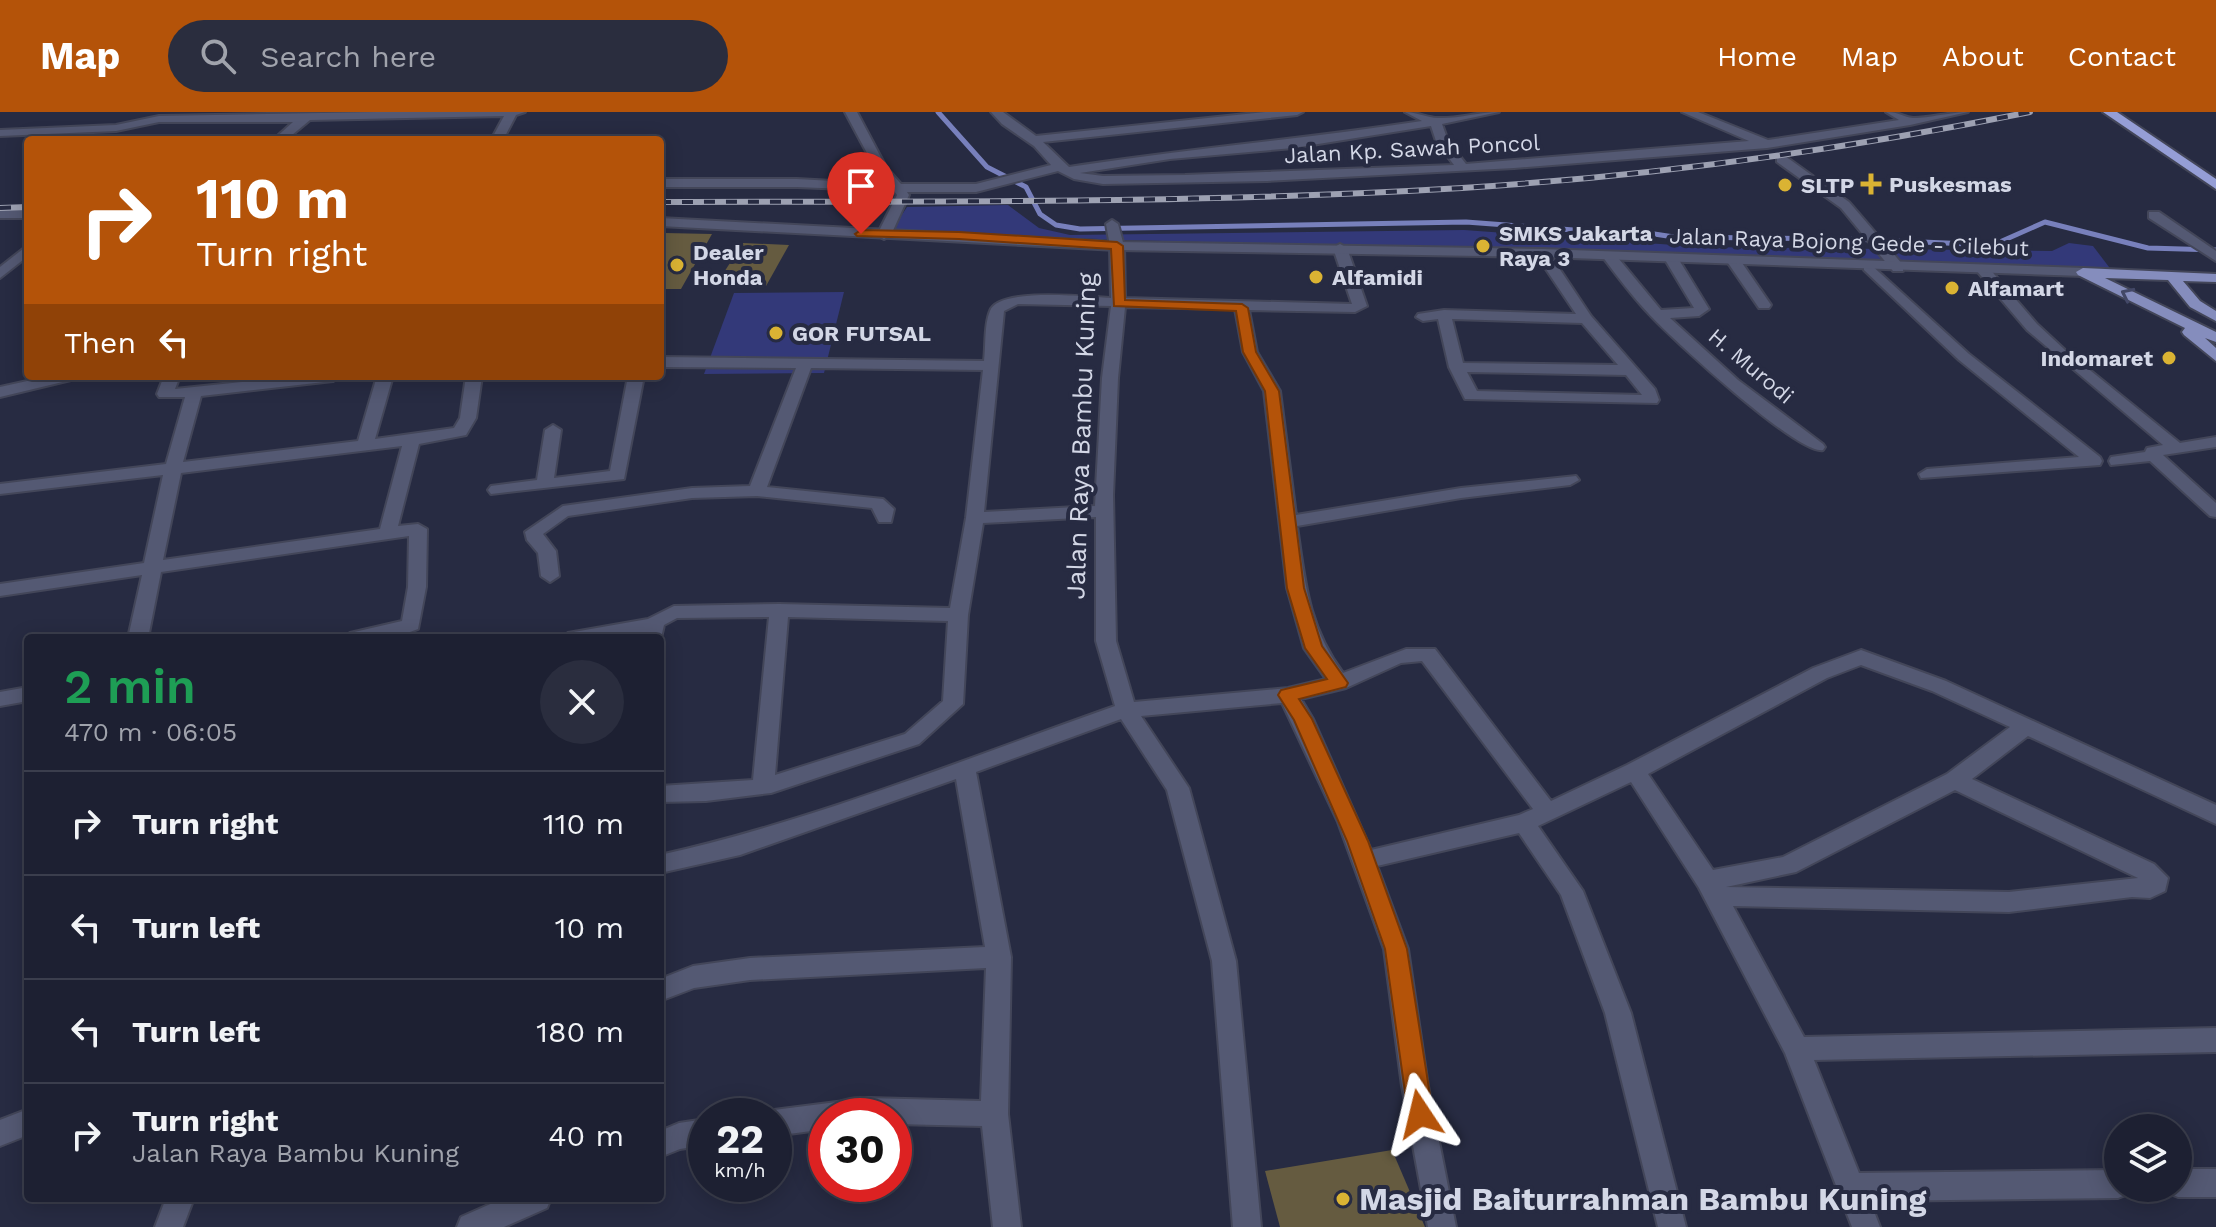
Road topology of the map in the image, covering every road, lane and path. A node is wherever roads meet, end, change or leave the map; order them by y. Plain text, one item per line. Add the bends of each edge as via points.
1 (148, 112) edge
2 (851, 112) edge
3 (997, 112) edge
4 (1297, 112) edge
5 (1411, 112) edge
6 (1493, 112) edge
7 (1688, 112) edge
8 (1892, 112) edge
9 (1962, 112) edge
10 (2109, 112) edge
11 (514, 113) edge
12 (1242, 115) edge
13 (258, 116) edge
14 (308, 116) edge
15 (137, 122) junction
16 (1435, 122) junction
17 (1910, 122) junction
18 (116, 128) junction
19 (1283, 129) junction
20 (0, 133) edge
21 (103, 136) edge
22 (284, 136) edge
23 (500, 136) edge
24 (1032, 140) junction
25 (1760, 143) junction
26 (1781, 159) dead end
27 (1285, 160) junction
28 (1461, 166) junction
29 (1063, 169) junction
30 (664, 183) edge
31 (2216, 185) edge
32 (898, 189) junction
33 (0, 214) edge
34 (24, 214) edge
35 (2154, 215) dead end
36 (664, 222) edge
37 (1115, 234) junction
38 (884, 235) junction
39 (1340, 248) junction
40 (24, 253) edge
41 (1542, 253) junction
42 (2213, 255) edge
43 (1609, 256) junction
44 (1671, 258) junction
45 (1733, 260) junction
46 (1869, 267) junction
47 (1898, 268) junction
48 (1983, 270) junction
49 (2083, 272) junction
50 (0, 274) edge
51 (2173, 277) junction
52 (2216, 278) edge
53 (1118, 304) junction
54 (1764, 305) dead end
55 (1242, 308) junction
56 (1444, 314) junction
57 (1658, 315) junction
58 (2171, 315) junction
59 (1423, 317) dead end
60 (2216, 317) edge
61 (1586, 319) junction
62 (2216, 338) edge
63 (2216, 356) edge
64 (664, 362) edge
65 (805, 364) junction
66 (990, 366) junction
67 (1457, 367) junction
68 (1630, 370) junction
69 (52, 380) edge
70 (170, 380) edge
71 (300, 380) edge
72 (384, 380) edge
73 (473, 380) edge
74 (635, 380) edge
75 (0, 392) edge
76 (194, 393) junction
77 (553, 430) dead end
78 (412, 440) junction
79 (2216, 442) edge
80 (366, 443) junction
81 (1817, 447) dead end
82 (2176, 448) junction
83 (2153, 456) junction
84 (2117, 461) dead end
85 (173, 468) junction
86 (1927, 474) dead end
87 (1570, 480) dead end
88 (545, 483) junction
89 (5, 488) edge
90 (497, 490) dead end
91 (757, 491) junction
92 (2208, 498) edge
93 (0, 504) edge
94 (1104, 511) junction
95 (2216, 512) edge
96 (885, 518) dead end
97 (975, 518) junction
98 (1286, 522) junction
99 (388, 532) junction
100 (152, 567) junction
101 (550, 576) dead end
102 (0, 590) edge
103 (779, 610) junction
104 (958, 615) junction
105 (653, 631) edge
106 (139, 634) edge
107 (380, 634) edge
108 (620, 634) edge
109 (1334, 676) junction
110 (24, 695) edge
111 (1288, 695) junction
112 (0, 699) edge
113 (1126, 710) junction
114 (2026, 726) junction
115 (965, 770) junction
116 (1635, 771) junction
117 (1955, 780) junction
118 (763, 787) junction
119 (664, 794) edge
120 (2216, 815) edge
121 (1536, 818) junction
122 (1365, 860) junction
123 (664, 863) edge
124 (1711, 888) junction
125 (999, 957) junction
126 (664, 988) edge
127 (2216, 1040) edge
128 (1797, 1049) junction
129 (912, 1112) edge
130 (994, 1114) junction
131 (24, 1124) edge
132 (0, 1133) edge
133 (688, 1135) edge
134 (664, 1142) edge
135 (2192, 1183) edge
136 (2216, 1183) edge
137 (2104, 1184) edge
138 (1851, 1187) junction
139 (178, 1202) edge
140 (528, 1202) edge
141 (169, 1227) edge
142 (471, 1227) edge
143 (1007, 1227) edge
144 (1247, 1227) edge
145 (1442, 1227) edge
146 (1672, 1227) edge
147 (1866, 1227) edge

1 - 15 street
2 - 32 street
3 - 24 street via 1006,125
4 - 19 street
5 - 16 street
6 - 16 street
7 - 25 street
8 - 17 street
9 - 17 street, Jalan Kp. Sawah Poncol
10 - 31 highway
11 - 14 street
11 - 23 street
12 - 19 street
12 - 24 street
13 - 14 street
13 - 15 street
14 - 22 street
15 - 18 street
16 - 19 street
16 - 28 street
17 - 25 street, Jalan Kp. Sawah Poncol
18 - 20 street
18 - 21 street
19 - 27 street
24 - 29 street
25 - 28 street, Jalan Kp. Sawah Poncol
26 - 47 street via 1845,205
27 - 28 street, Jalan Kp. Sawah Poncol
27 - 29 street via 1170,155
27 - 29 street, Jalan Kp. Sawah Poncol via 1103,180
29 - 32 street via 976,188
30 - 32 street
32 - 38 street via 902,200
33 - 34 street
35 - 42 street
36 - 38 street, Jalan Raya Bojong Gede - Cilebut
37 - 38 street, Jalan Raya Bojong Gede - Cilebut
37 - 39 street, Jalan Raya Bojong Gede - Cilebut
37 - 53 street, Jalan Raya Bambu Kuning
39 - 41 street, Jalan Raya Bojong Gede - Cilebut
39 - 55 street via 1360,306
40 - 50 street
41 - 43 street, Jalan Raya Bojong Gede - Cilebut
41 - 61 street
43 - 44 street, Jalan Raya Bojong Gede - Cilebut
43 - 57 street, H. Murodi
44 - 45 street, Jalan Raya Bojong Gede - Cilebut
44 - 57 street, H. Murodi via 1702,309
45 - 46 street, Jalan Raya Bojong Gede - Cilebut
45 - 54 street
46 - 47 street, Jalan Raya Bojong Gede - Cilebut
46 - 86 street via 1964,357 2094,461
47 - 48 street, Jalan Raya Bojong Gede - Cilebut
48 - 49 street, Jalan Raya Bojong Gede - Cilebut
48 - 82 street via 2050,344
49 - 51 main road, Jalan Raya Bojong Gede - Cilebut
58 -> 49 main road
51 - 52 main road, Jalan Raya Bojong Gede - Cilebut
51 - 60 main road via 2195,304
53 - 55 street
53 - 66 street via 1005,303 997,310
53 - 94 street, Jalan Raya Bambu Kuning
55 - 98 street via 1250,352 1272,391
56 - 59 street
56 - 61 street
56 - 67 street
57 - 81 street, H. Murodi
58 - 62 main road
58 - 63 main road
61 - 68 street
64 - 65 street
65 - 66 street
65 - 91 street
66 - 97 street
67 - 68 street
67 - 68 street via 1468,393 1480,398 1651,400
69 - 75 street
70 - 76 street via 165,394
71 - 76 street
72 - 80 street
73 - 78 street via 468,418 460,432
74 - 88 street via 618,475
76 - 85 street
77 - 88 street
78 - 80 street
78 - 99 street
79 - 82 street
80 - 85 street
82 - 83 street
83 - 84 street
83 - 92 street
85 - 89 street
85 - 100 street
87 - 98 street
88 - 90 street
89 - 93 street
91 - 96 street via 877,503 885,509
91 - 101 street via 692,493 563,511 534,532 547,551
92 - 95 street
94 - 97 street
94 - 113 street, Jalan Raya Bambu Kuning via 1106,641
97 - 104 street
98 - 109 street via 1296,588 1314,648
99 - 100 street
99 - 107 street via 418,529 414,615 402,630
100 - 102 street
100 - 106 street
103 - 104 street
103 - 105 street via 674,612
103 - 118 street
104 - 118 street via 953,704 941,716 912,739
105 - 108 street
109 - 111 street
109 - 121 street via 1428,654
110 - 112 street
111 - 113 street
111 - 122 street
113 - 115 street
113 - 144 street, Jalan Raya Bambu Kuning via 1178,788 1224,961
114 - 116 street via 1861,657 1820,673
114 - 117 street
114 - 120 street
115 - 123 street via 740,846
115 - 125 street
116 - 121 street
116 - 124 street
117 - 124 street via 1788,865
117 - 124 street via 2146,871 2157,884 2009,902
118 - 119 street
121 - 122 street
121 - 146 street via 1618,1013
122 - 145 street via 1396,949
124 - 128 street
125 - 126 street via 750,969 693,977
125 - 130 street
127 - 128 street
128 - 138 street
129 - 130 street
130 - 143 street
131 - 132 street
133 - 134 street
135 - 136 street
137 - 138 street
138 - 147 street
139 - 141 street
140 - 142 street

